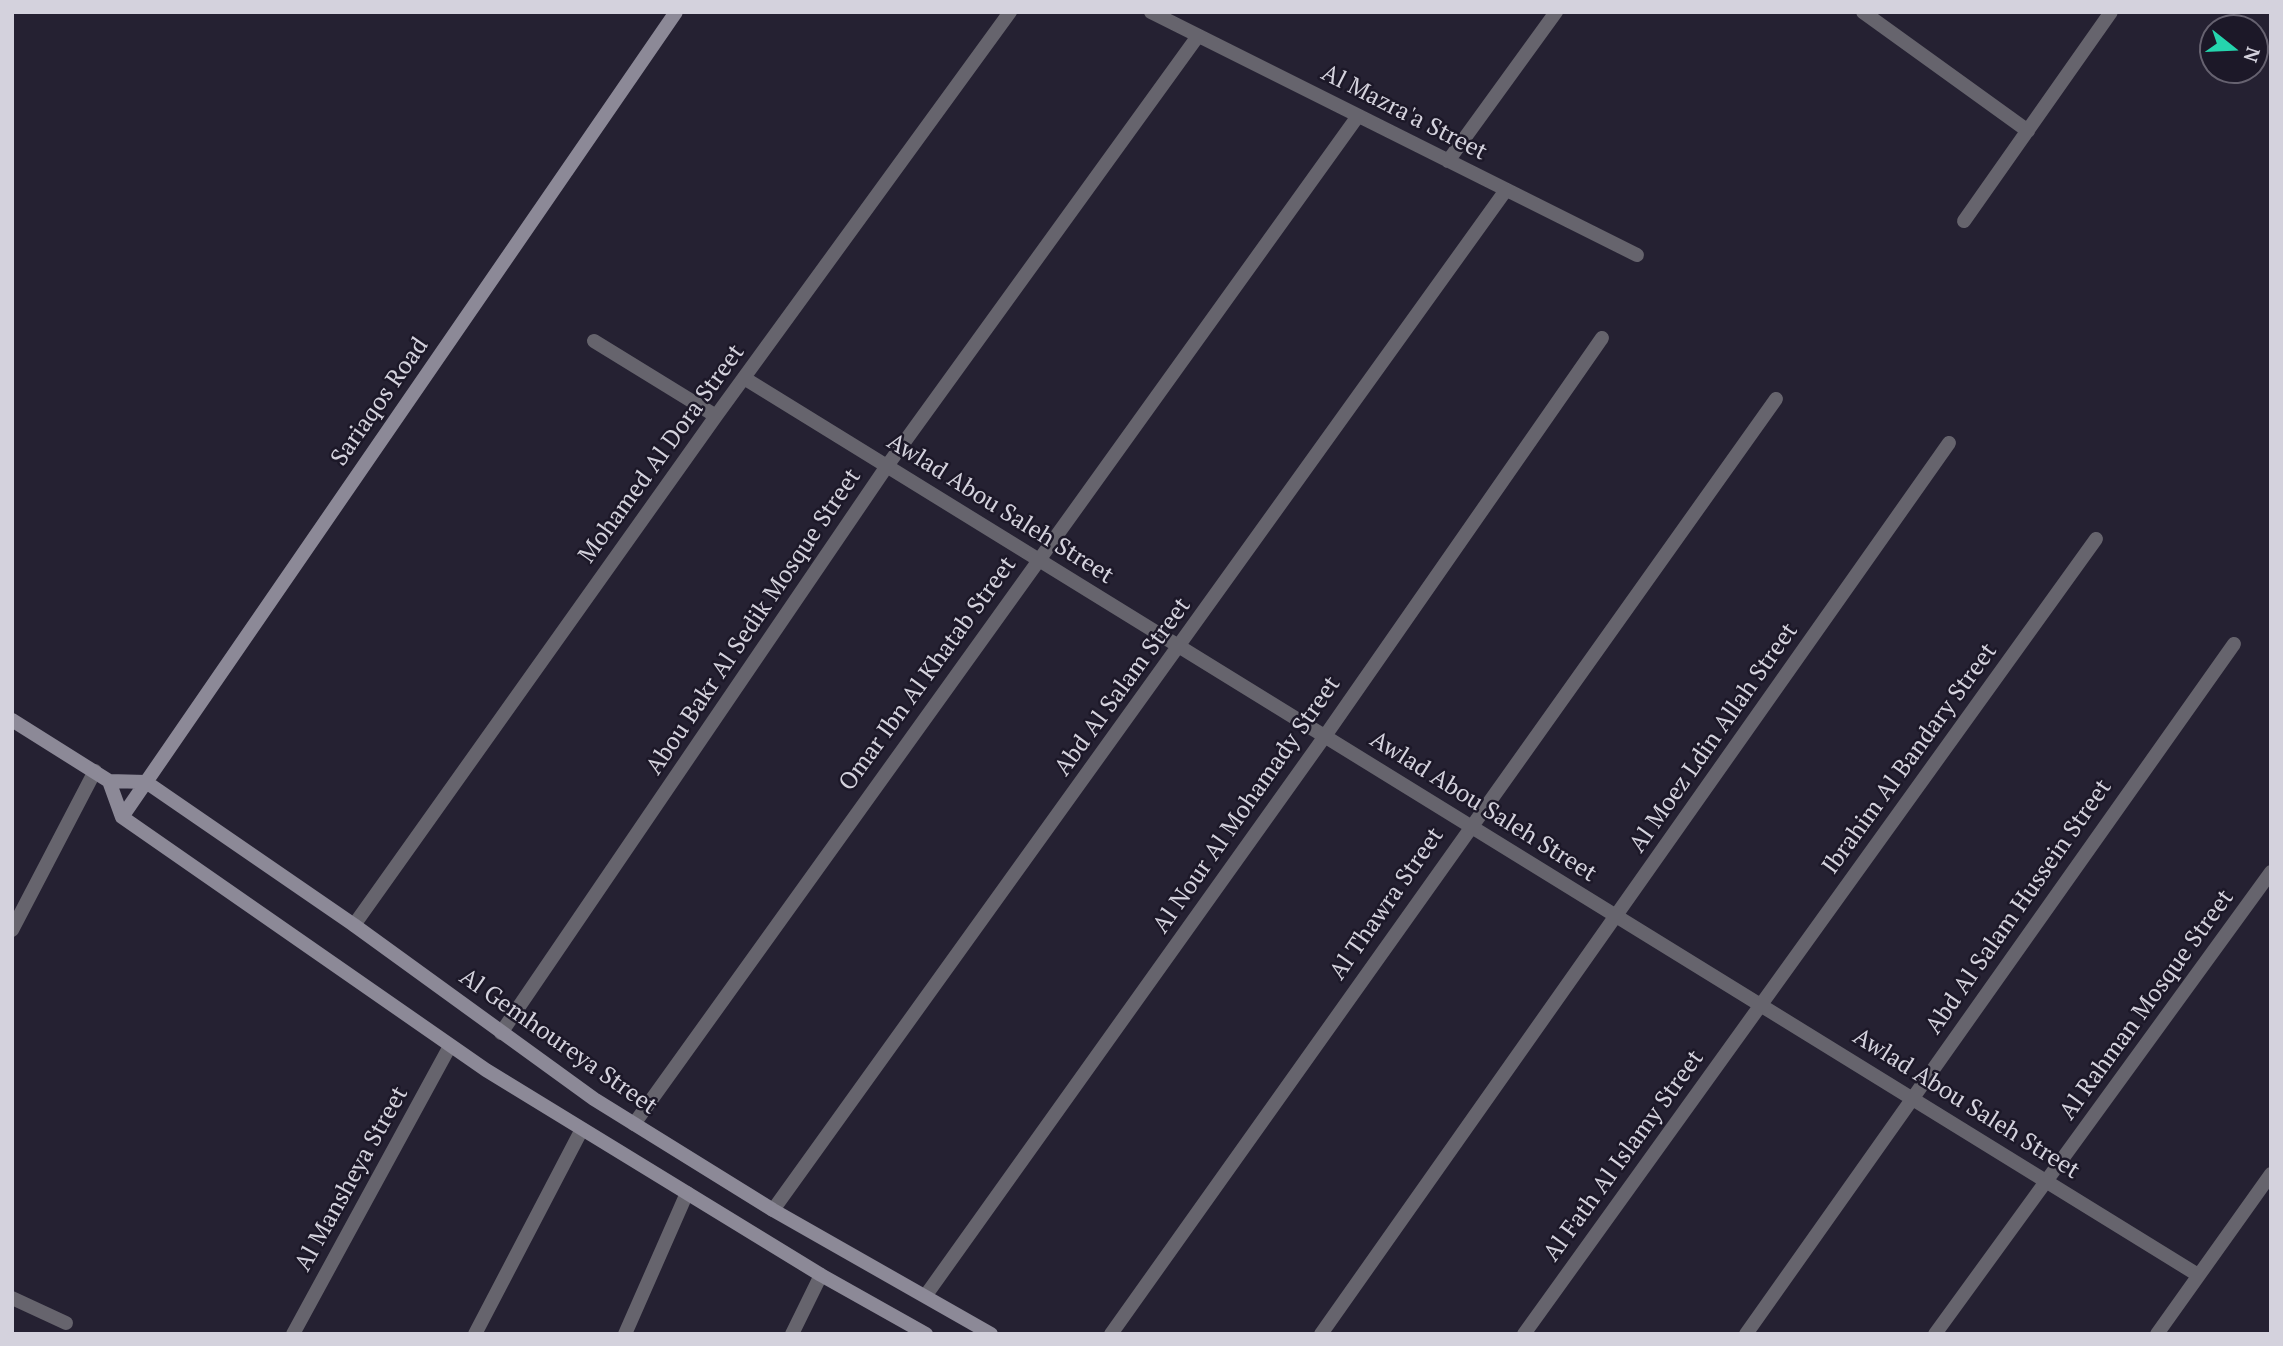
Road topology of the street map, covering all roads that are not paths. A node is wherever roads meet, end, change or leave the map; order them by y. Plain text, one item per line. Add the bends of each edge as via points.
1 (676, 12) edge
2 (1010, 12) edge
3 (1556, 12) edge
4 (1863, 12) edge
5 (2111, 12) edge
6 (1160, 14) edge
7 (1198, 36) junction
8 (1358, 116) junction
9 (2028, 131) junction
10 (1448, 161) junction
11 (1506, 190) junction
12 (1964, 221) dead end
13 (1637, 255) dead end
14 (1602, 338) dead end
15 (594, 341) dead end
16 (744, 378) junction
17 (1776, 399) dead end
18 (716, 416) junction
19 (1950, 443) dead end
20 (887, 466) junction
21 (2096, 538) dead end
22 (1038, 559) junction
23 (2234, 644) dead end
24 (1180, 647) junction
25 (12, 720) edge
26 (1325, 736) junction
27 (95, 771) junction
28 (109, 781) junction
29 (146, 782) junction
30 (122, 817) junction
31 (1471, 826) junction
32 (2271, 872) edge
33 (1616, 916) junction
34 (354, 925) junction
35 (12, 930) edge
36 (1761, 1005) junction
37 (501, 1034) junction
38 (450, 1046) junction
39 (1912, 1098) junction
40 (634, 1124) junction
41 (581, 1131) junction
42 (2271, 1174) edge
43 (2047, 1181) junction
44 (687, 1193) junction
45 (774, 1210) junction
46 (821, 1275) junction
47 (2198, 1275) junction
48 (926, 1296) junction
49 (12, 1298) edge
50 (66, 1323) dead end
51 (293, 1334) edge
52 (475, 1334) edge
53 (625, 1334) edge
54 (792, 1334) edge
55 (926, 1334) edge
56 (991, 1334) edge
57 (1111, 1334) edge
58 (1321, 1334) edge
59 (1524, 1334) edge
60 (1746, 1334) edge
61 (1935, 1334) edge
62 (2157, 1334) edge

1 - 29 main road, Sariaqos Road
2 - 16 street, Mohamed Al Dora Street
3 - 10 street
4 - 9 street
5 - 9 street
6 - 7 street, Al Mazra'a Street
7 - 8 street, Al Mazra'a Street
7 - 20 street, Abou Bakr Al Sedik Mosque Street
8 - 10 street, Al Mazra'a Street
8 - 22 street, Omar Ibn Al Khatab Street
9 - 12 street
10 - 11 street, Al Mazra'a Street
11 - 13 street, Al Mazra'a Street
11 - 24 street, Abd Al Salam Street
14 - 26 street, Al Nour Al Mohamady Street
15 - 18 street
16 - 18 street, Mohamed Al Dora Street
16 - 20 street, Awlad Abou Saleh Street
17 - 31 street, Al Thawra Street
18 - 34 street, Mohamed Al Dora Street
19 - 33 street, Al Moez Ldin Allah Street
20 - 22 street, Awlad Abou Saleh Street
20 - 37 street, Abou Bakr Al Sedik Mosque Street
21 - 36 street, Ibrahim Al Bandary Street
22 - 24 street, Awlad Abou Saleh Street
22 - 40 street, Omar Ibn Al Khatab Street
23 - 39 street, Abd Al Salam Hussein Street
24 - 26 street, Awlad Abou Saleh Street
24 - 45 street, Abd Al Salam Street
25 - 27 main road
26 - 31 street, Awlad Abou Saleh Street
26 - 48 street, Al Nour Al Mohamady Street
27 - 28 main road
27 - 35 street
28 - 29 main road
28 - 30 main road
29 - 30 main road, Sariaqos Road
29 - 34 main road, Al Gemhoureya Street
30 - 38 main road
31 - 33 street, Awlad Abou Saleh Street
31 - 57 street, Al Thawra Street
32 - 43 street, Al Rahman Mosque Street
33 - 36 street, Awlad Abou Saleh Street
33 - 58 street, Al Moez Ldin Allah Street
34 - 37 main road, Al Gemhoureya Street
36 - 39 street, Awlad Abou Saleh Street
36 - 59 street, Al Fath Al Islamy Street
37 - 40 main road, Al Gemhoureya Street
38 - 41 main road
38 - 51 street, Al Mansheya Street
39 - 43 street, Awlad Abou Saleh Street
39 - 60 street, Abd Al Salam Hussein Street
40 - 45 main road, Al Gemhoureya Street
41 - 44 main road
41 - 52 street
42 - 47 street
43 - 47 street, Awlad Abou Saleh Street
43 - 61 street, Al Rahman Mosque Street
44 - 46 main road
44 - 53 street
45 - 48 main road, Al Gemhoureya Street
46 - 54 street
46 - 55 main road
47 - 62 street
48 - 56 main road, Al Gemhoureya Street
49 - 50 street

